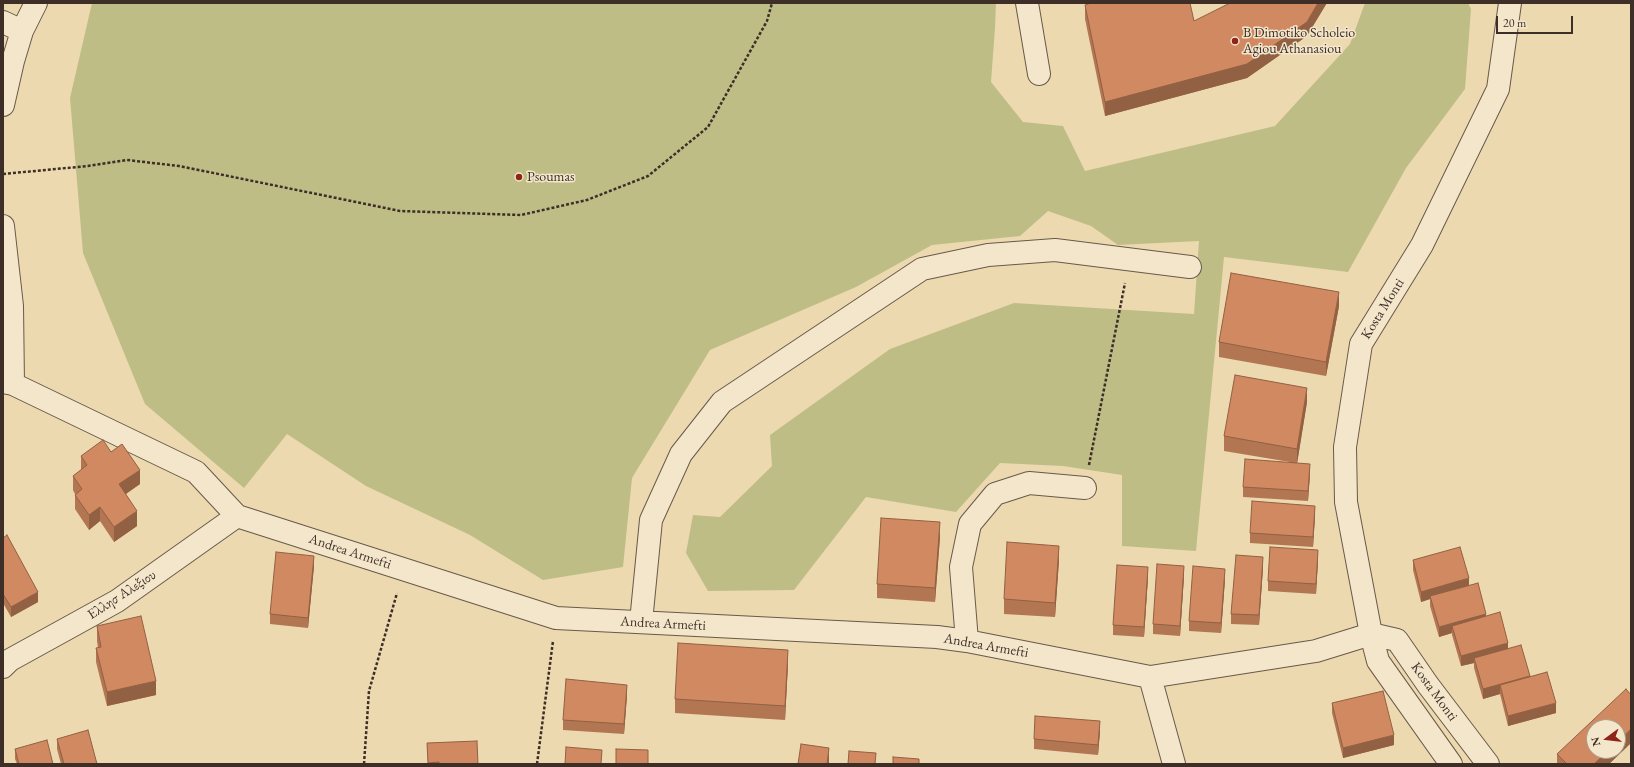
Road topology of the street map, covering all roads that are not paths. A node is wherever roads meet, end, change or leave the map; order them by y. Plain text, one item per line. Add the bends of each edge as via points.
1 (36, 3) edge
2 (1027, 3) edge
3 (1510, 3) edge
4 (3, 22) edge
5 (22, 31) junction
6 (1039, 74) dead end
7 (3, 105) edge
8 (3, 226) edge
9 (1190, 267) dead end
10 (8, 383) edge
11 (1085, 488) road end
12 (236, 516) junction
13 (641, 622) junction
14 (1371, 634) junction
15 (967, 641) junction
16 (3, 667) edge
17 (1150, 677) junction
18 (1174, 764) edge
19 (1451, 764) edge
20 (1488, 764) edge

1 - 5 street
2 - 6 street
3 - 14 street, Kosta Monti via 1498,89 1422,245 1361,344 1345,447 1346,502
4 - 5 street
5 - 7 street
8 - 10 street via 12,306
9 - 13 street via 1055,250 988,255 922,269 722,402 681,454 650,520
10 - 12 street, Andrea Armefti via 196,472
11 - 15 street via 1029,483 994,494 970,524 961,567
12 - 13 street, Andrea Armefti via 556,618
12 - 16 street, Ελλησ Αλεξιου via 117,601 10,660
13 - 15 street, Andrea Armefti via 937,637
14 - 17 street, Andrea Armefti via 1316,651
14 - 19 street, Kosta Monti via 1378,661
14 - 20 street, Kosta Monti via 1397,640
15 - 17 street, Andrea Armefti
17 - 18 street

